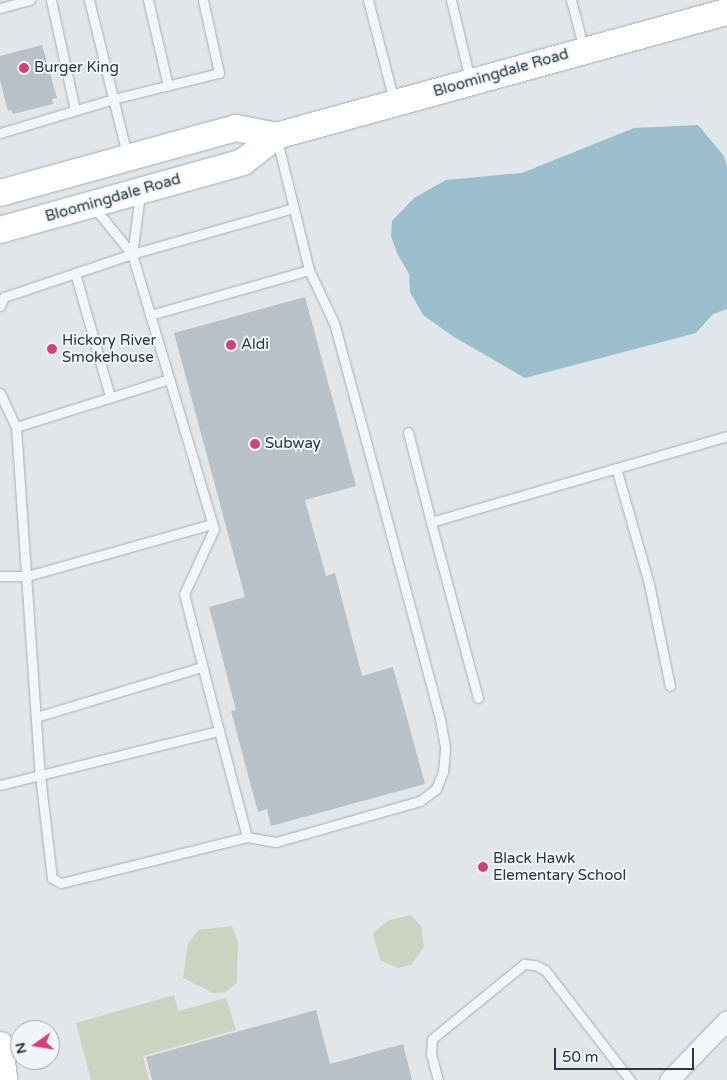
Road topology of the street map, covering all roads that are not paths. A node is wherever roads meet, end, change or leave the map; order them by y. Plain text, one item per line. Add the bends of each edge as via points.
1 (30, 0) edge
2 (51, 0) edge
3 (89, 0) edge
4 (148, 0) edge
5 (203, 0) edge
6 (368, 0) edge
7 (452, 0) edge
8 (571, 0) edge
9 (0, 8) edge
10 (727, 12) edge
11 (584, 50) junction
12 (471, 82) junction
13 (168, 86) junction
14 (113, 99) junction
15 (394, 103) junction
16 (75, 110) junction
17 (0, 133) edge
18 (276, 136) junction
19 (128, 158) junction
20 (141, 190) junction
21 (0, 193) edge
22 (91, 204) junction
23 (294, 208) junction
24 (0, 230) edge
25 (132, 254) junction
26 (309, 270) junction
27 (75, 273) junction
28 (0, 306) edge
29 (150, 315) junction
30 (169, 379) junction
31 (0, 394) edge
32 (110, 397) junction
33 (16, 427) junction
34 (408, 432) dead end
35 (727, 436) edge
36 (616, 468) junction
37 (431, 522) junction
38 (212, 524) junction
39 (0, 576) edge
40 (27, 576) junction
41 (202, 667) junction
42 (670, 686) dead end
43 (478, 698) dead end
44 (36, 717) junction
45 (219, 731) junction
46 (40, 775) junction
47 (0, 785) edge
48 (247, 837) junction
49 (727, 1020) edge
50 (0, 1045) edge
51 (4, 1080) edge
52 (438, 1080) edge
53 (630, 1080) edge
54 (669, 1080) edge

1 - 9 lane
2 - 16 lane
3 - 14 lane
4 - 13 lane
5 - 13 lane via 219,73
6 - 15 lane
7 - 12 lane
8 - 11 lane
10 - 11 main road, Bloomingdale Road
11 - 12 main road, Bloomingdale Road
12 - 15 main road, Bloomingdale Road
13 - 14 lane
14 - 16 lane
14 - 19 lane
15 - 18 main road, Bloomingdale Road
16 - 17 lane
18 - 19 main road, Bloomingdale Road via 236,128
18 - 20 main road, Bloomingdale Road via 243,162
18 - 23 lane
19 - 21 main road, Bloomingdale Road
20 - 22 main road, Bloomingdale Road
20 - 25 lane
22 - 24 main road, Bloomingdale Road
22 - 25 lane
23 - 25 lane
23 - 26 lane
25 - 27 lane
25 - 29 lane
26 - 29 lane
26 - 48 lane via 334,323 380,494 440,719 443,772 436,789 420,801 276,842
27 - 28 lane via 4,297
27 - 32 lane
29 - 30 lane
30 - 32 lane
30 - 38 lane
31 - 33 lane
32 - 33 lane
33 - 40 lane
34 - 37 lane
35 - 36 lane
36 - 37 lane
36 - 42 lane via 649,584
37 - 43 lane
38 - 40 lane
38 - 41 lane via 214,529 184,594
39 - 40 lane
40 - 44 lane
41 - 44 lane
41 - 45 lane
44 - 46 lane
45 - 46 lane
45 - 48 lane
46 - 47 lane
46 - 48 lane via 52,878 61,883
49 - 54 street
50 - 51 main road
52 - 53 lane via 431,1054 432,1039 524,964 536,964 545,970

